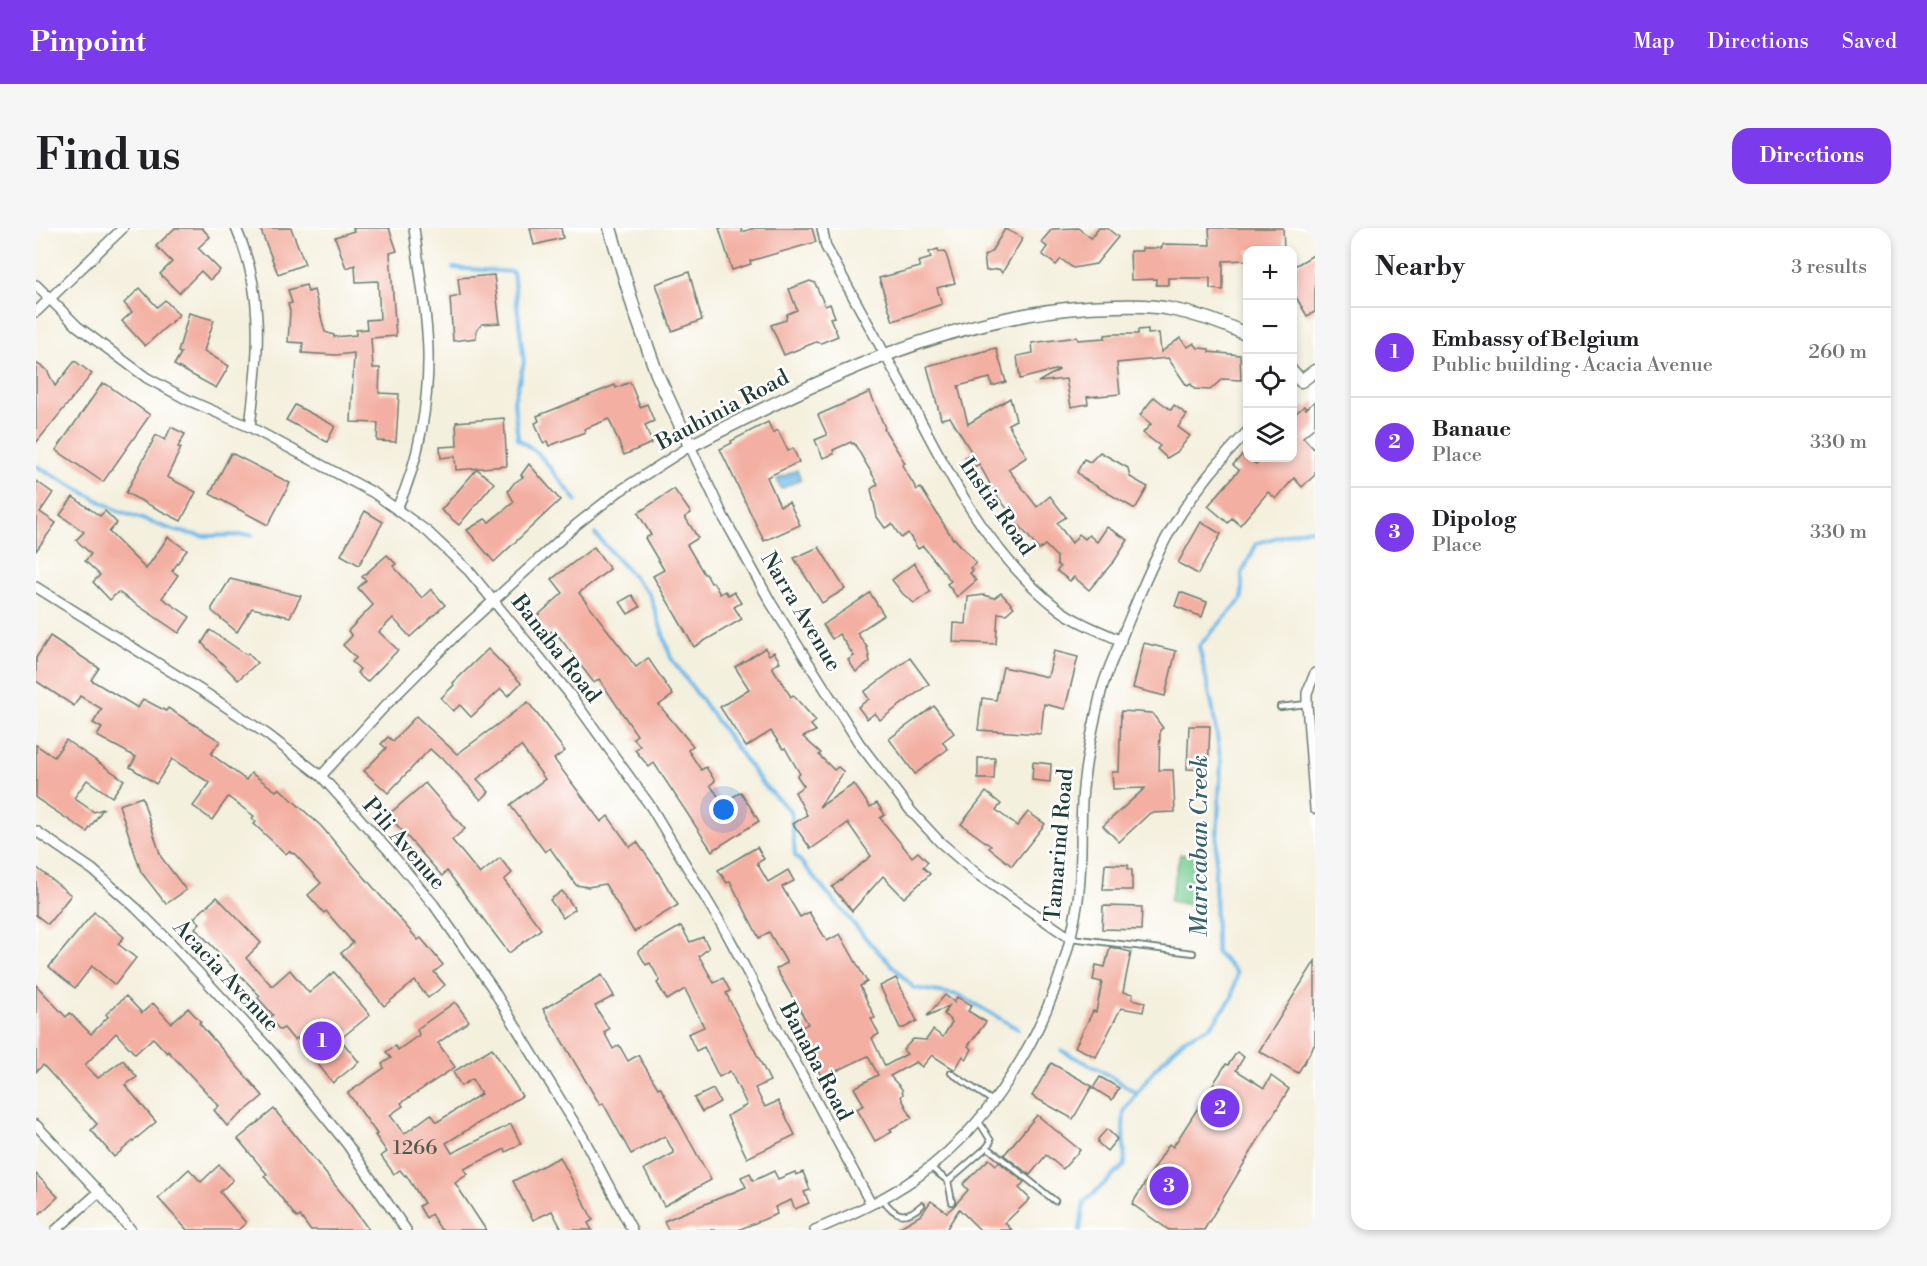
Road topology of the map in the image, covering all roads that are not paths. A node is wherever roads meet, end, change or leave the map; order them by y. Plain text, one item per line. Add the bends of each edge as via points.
1 (123, 228) edge
2 (236, 228) edge
3 (414, 228) edge
4 (610, 228) edge
5 (822, 228) edge
6 (36, 285) edge
7 (50, 298) junction
8 (36, 312) edge
9 (1243, 333) edge
10 (885, 354) junction
11 (1315, 371) edge
12 (1297, 379) edge
13 (250, 427) junction
14 (1243, 436) edge
15 (690, 446) junction
16 (397, 508) junction
17 (36, 587) edge
18 (494, 599) junction
19 (1121, 640) junction
20 (1315, 673) edge
21 (1307, 704) junction
22 (1280, 707) dead end
23 (1312, 724) edge
24 (321, 776) junction
25 (1315, 809) edge
26 (36, 831) edge
27 (1070, 938) junction
28 (1193, 953) dead end
29 (951, 1073) dead end
30 (994, 1102) junction
31 (978, 1120) junction
32 (36, 1125) edge
33 (987, 1147) junction
34 (930, 1167) junction
35 (948, 1181) junction
36 (99, 1192) junction
37 (882, 1198) junction
38 (1054, 1201) dead end
39 (952, 1202) dead end
40 (871, 1204) junction
41 (922, 1204) dead end
42 (56, 1230) edge
43 (131, 1230) edge
44 (406, 1230) edge
45 (632, 1230) edge
46 (815, 1230) edge

1 - 7 street
2 - 13 street via 253,278 257,310 258,346
3 - 16 street via 428,352 420,438 412,472
4 - 15 street, Narra Avenue via 657,374
5 - 10 street, Instia Road via 826,247
6 - 7 street, Banaba Road
7 - 8 street
7 - 13 street, Banaba Road via 77,326 147,378
9 - 10 street, Bauhinia Road via 1168,309 1113,306 1004,318
10 - 15 street, Bauhinia Road
10 - 19 street, Instia Road via 970,507 1015,567 1061,611
11 - 12 street
13 - 16 street, Banaba Road
14 - 19 street, Tamarind Road via 1209,473 1160,549
15 - 18 street, Bauhinia Road via 618,492
15 - 27 street, Narra Avenue via 771,603 859,743 904,802 940,842 977,874
16 - 18 street, Banaba Road via 428,532
17 - 24 street, Pili Avenue via 207,694
18 - 24 street, Bauhinia Road via 386,705
18 - 40 street, Banaba Road via 568,692 651,807 726,932
19 - 27 street, Tamarind Road via 1102,689 1086,762 1077,906
20 - 21 street
21 - 22 lane
21 - 23 street
23 - 25 street
24 - 45 street, Pili Avenue via 434,905 491,986 583,1137
26 - 44 street, Acacia Avenue via 93,870 172,944 279,1061 347,1144
27 - 28 lane
27 - 30 street, Tamarind Road via 1031,1042
29 - 30 lane
30 - 31 street, Tamarind Road
31 - 33 lane via 991,1141
31 - 34 street, Tamarind Road
32 - 36 street
33 - 35 lane
33 - 38 lane
34 - 35 lane
34 - 37 street, Tamarind Road
35 - 39 lane
36 - 42 street
36 - 43 street
37 - 40 street, Tamarind Road
37 - 41 lane via 896,1214 913,1213
40 - 46 street, Tamarind Road

